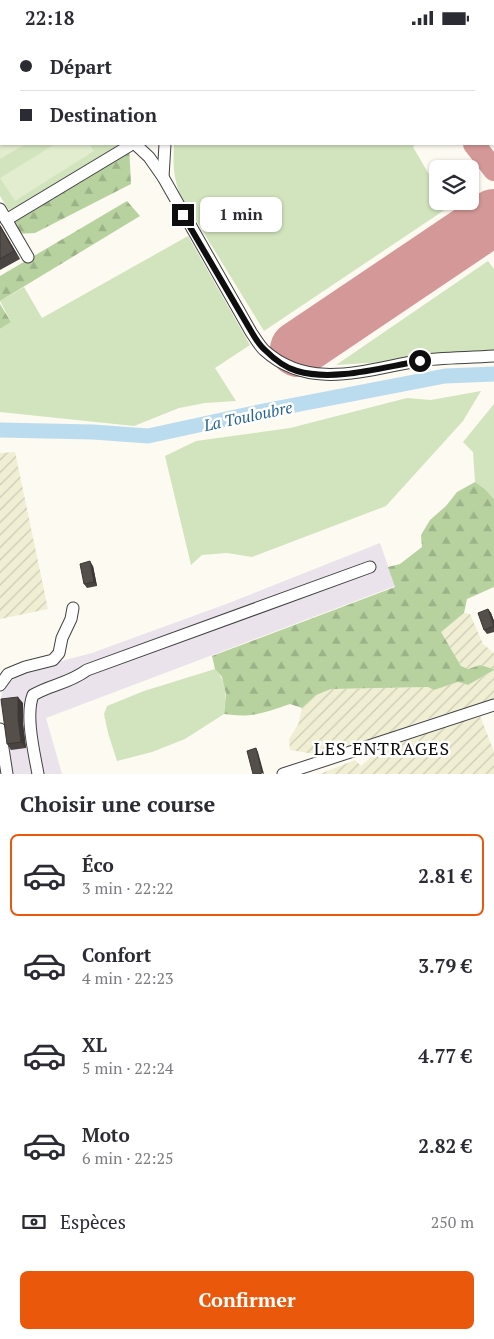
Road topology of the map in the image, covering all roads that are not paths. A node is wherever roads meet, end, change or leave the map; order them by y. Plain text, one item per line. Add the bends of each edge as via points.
1 (130, 145) edge
2 (136, 145) edge
3 (165, 145) edge
4 (163, 177) junction
5 (0, 209) edge
6 (6, 220) junction
7 (28, 257) dead end
8 (494, 356) edge
9 (370, 567) dead end
10 (73, 608) dead end
11 (0, 685) edge
12 (494, 705) edge
13 (0, 729) edge
14 (7, 774) edge
15 (38, 774) edge
16 (283, 774) edge

1 - 6 street
2 - 4 street
3 - 4 street
4 - 8 street via 263,349 296,371 322,376 420,361
5 - 6 street
6 - 7 street
9 - 15 street via 40,690 30,702
10 - 11 street via 59,653 53,660 8,674
12 - 16 street
13 - 14 street

